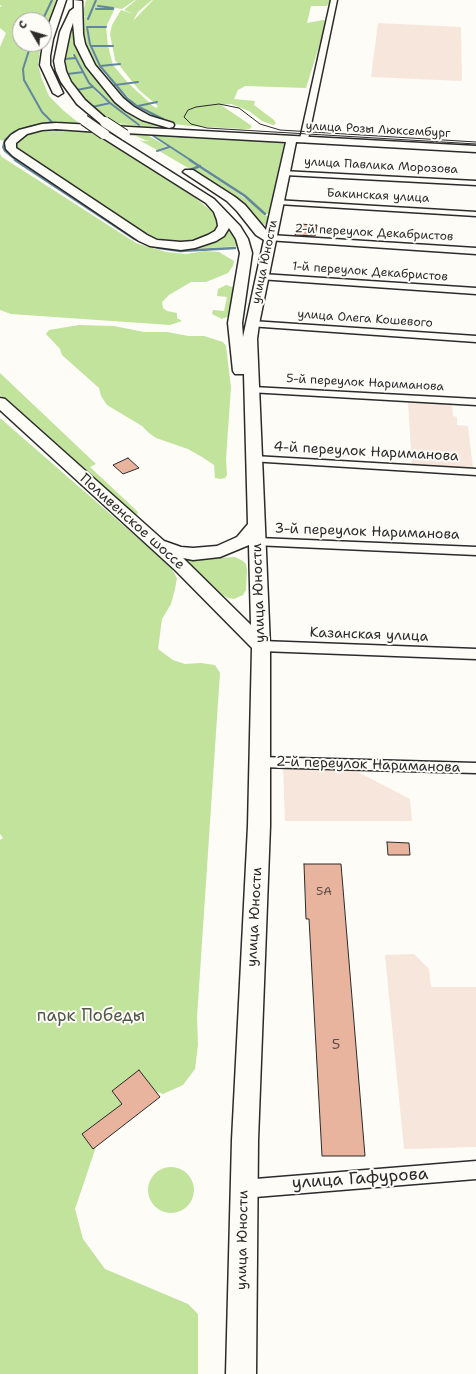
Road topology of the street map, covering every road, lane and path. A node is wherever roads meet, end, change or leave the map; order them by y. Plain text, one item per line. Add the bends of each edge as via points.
1 (62, 0) edge
2 (334, 0) edge
3 (79, 1) edge
4 (64, 101) dead end
5 (81, 117) dead end
6 (278, 137) junction
7 (298, 138) junction
8 (476, 149) edge
9 (153, 151) dead end
10 (180, 167) dead end
11 (285, 173) junction
12 (476, 183) edge
13 (278, 202) junction
14 (219, 210) junction
15 (476, 214) edge
16 (270, 238) junction
17 (476, 251) edge
18 (262, 277) junction
19 (476, 291) edge
20 (252, 324) junction
21 (476, 339) edge
22 (253, 390) junction
23 (0, 402) edge
24 (476, 402) edge
25 (254, 459) junction
26 (476, 472) edge
27 (256, 525) junction
28 (156, 542) junction
29 (258, 542) junction
30 (476, 551) edge
31 (261, 646) junction
32 (476, 654) edge
33 (259, 762) junction
34 (476, 768) edge
35 (476, 1170) edge
36 (243, 1189) junction
37 (241, 1374) edge

1 - 4 main road via 48,39 45,65 54,88
2 - 7 street, улица Юности
3 - 6 main road via 78,34 85,56 119,100 130,110 176,127
3 - 9 main road, bridge via 60,49 59,61 66,82 81,102 105,122
5 - 14 main road, улица Юности, bridge via 200,194
6 - 7 main road, улица Розы Люксембург
6 - 14 main road via 56,126 23,132 10,143 11,149 17,154 154,243 188,245 212,238 220,233 224,226
7 - 8 main road, улица Розы Люксембург
7 - 11 main road, улица Юности
10 - 16 main road via 231,199 242,208 260,232
11 - 12 street, улица Павлика Морозова
11 - 13 main road, улица Юности
13 - 15 street, Бакинская улица
13 - 16 main road, улица Юности
14 - 25 main road, улица Юности via 234,226 246,252 235,323 242,389
16 - 17 street, 2-й переулок Декабристов
16 - 18 main road, улица Юности
18 - 19 street, 1-й переулок Декабристов
18 - 20 main road, улица Юности
20 - 21 street, улица Олега Кошевого
20 - 22 main road, улица Юности via 250,340
22 - 24 street, 5-й переулок Нариманова
22 - 25 main road, улица Юности
23 - 28 main road, Поливенское шоссе
25 - 26 street, 4-й переулок Нариманова
25 - 27 main road, улица Юности
27 - 28 main road via 238,544 207,554 179,552
27 - 29 main road, улица Юности
28 - 31 main road, Поливенское шоссе
29 - 30 street, 3-й переулок Нариманова
29 - 31 main road, улица Юности
31 - 32 street, Казанская улица
31 - 33 main road, улица Юности
33 - 34 street, 2-й переулок Нариманова
33 - 36 main road, улица Юности via 259,826
35 - 36 street, улица Гафурова
36 - 37 main road, улица Юности

